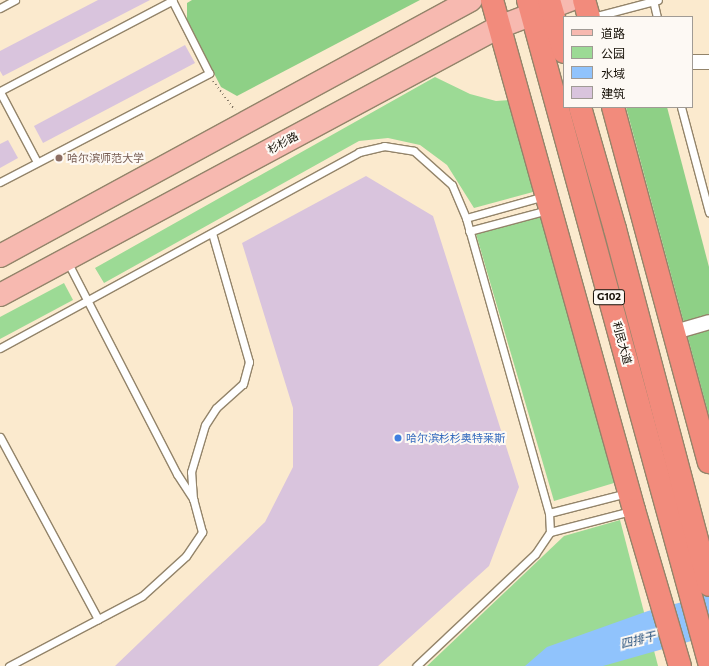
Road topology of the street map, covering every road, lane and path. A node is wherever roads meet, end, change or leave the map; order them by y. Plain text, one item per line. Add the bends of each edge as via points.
1 (15, 0) edge
2 (172, 0) edge
3 (471, 0) edge
4 (492, 0) edge
5 (584, 0) edge
6 (654, 0) edge
7 (546, 4) edge
8 (0, 8) edge
9 (589, 16) edge
10 (597, 16) edge
11 (657, 16) edge
12 (499, 27) junction
13 (563, 49) edge
14 (693, 62) edge
15 (709, 62) edge
16 (563, 69) edge
17 (209, 73) junction
18 (0, 91) edge
19 (573, 108) edge
20 (580, 108) edge
21 (613, 108) edge
22 (681, 108) edge
23 (246, 123) junction
24 (37, 162) junction
25 (0, 182) edge
26 (549, 202) junction
27 (709, 212) edge
28 (466, 218) junction
29 (469, 231) junction
30 (212, 233) junction
31 (0, 256) edge
32 (66, 259) junction
33 (0, 295) edge
34 (87, 303) junction
35 (709, 322) edge
36 (675, 332) junction
37 (0, 348) edge
38 (0, 437) edge
39 (709, 462) edge
40 (193, 499) junction
41 (631, 501) junction
42 (548, 513) junction
43 (550, 532) junction
44 (699, 589) edge
45 (98, 619) junction
46 (708, 657) edge
47 (679, 663) edge
48 (9, 666) edge
49 (416, 666) edge

1 - 8 lane
2 - 17 lane
2 - 18 lane
3 - 23 main road
4 - 12 highway
5 - 9 highway
6 - 10 lane
6 - 11 lane
7 - 12 main road, 杉杉路
7 - 13 highway
7 - 16 highway, 利民大道 / G102
12 - 26 highway
12 - 32 main road, 杉杉路
14 - 15 street
17 - 23 path via 218,90
17 - 24 lane
18 - 24 lane
19 - 44 highway, 利民大道 / G102
20 - 44 highway, 利民大道 / G102 via 615,229
21 - 36 highway
22 - 27 lane
23 - 31 main road
24 - 25 lane
26 - 28 lane
26 - 29 lane
26 - 41 highway
28 - 29 lane
28 - 30 lane via 452,185 414,151 384,146 359,152
29 - 42 lane
30 - 34 lane
30 - 40 lane via 249,362 243,384 216,408 205,425 191,472
32 - 33 main road, 杉杉路
32 - 34 lane
34 - 37 lane
34 - 40 lane via 177,474
35 - 36 street
36 - 39 highway
38 - 45 lane
40 - 45 lane via 202,532 186,556 142,596
41 - 42 lane
41 - 43 lane
41 - 47 highway
42 - 43 lane
43 - 49 lane via 535,554
44 - 46 highway, 利民大道
45 - 48 lane

